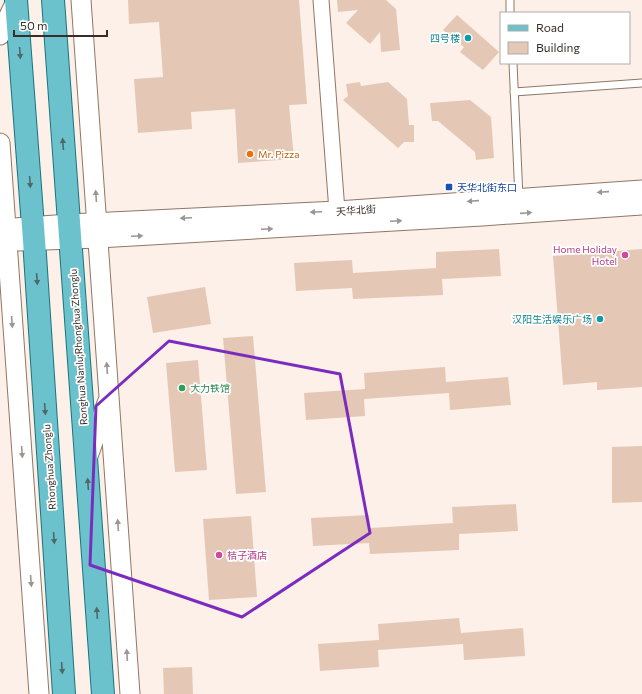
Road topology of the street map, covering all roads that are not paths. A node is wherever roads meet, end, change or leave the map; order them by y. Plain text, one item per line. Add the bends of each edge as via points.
1 (53, 0) edge
2 (81, 0) edge
3 (321, 0) edge
4 (510, 0) edge
5 (16, 1) edge
6 (510, 12) edge
7 (0, 35) edge
8 (513, 64) edge
9 (642, 83) edge
10 (514, 92) junction
11 (0, 143) edge
12 (642, 190) edge
13 (519, 198) junction
14 (642, 205) edge
15 (337, 211) junction
16 (98, 231) junction
17 (70, 232) junction
18 (34, 233) junction
19 (3, 235) edge
20 (109, 396) junction
21 (86, 460) junction
22 (39, 694) edge
23 (64, 694) edge
24 (103, 694) edge
25 (130, 694) edge

17 -> 1 main road, Ronghua Nanlu;Rhonghua Zhonglu
16 -> 2 street
3 - 15 street
4 - 6 lane
5 - 7 street
5 -> 18 main road
8 - 10 lane
9 - 10 lane
10 - 13 lane
11 - 19 street
12 -> 13 street, 天华北街
13 -> 15 street, 天华北街
16 -> 14 street, 天华北街 via 482,216
15 -> 16 street, 天华北街
16 - 17 street, 天华北街
20 -> 16 street
17 - 18 street, 天华北街
17 - 21 main road, Ronghua Nanlu;Rhonghua Zhonglu
18 - 19 street, 天华北街
18 -> 23 main road, Rhonghua Zhonglu
19 -> 22 street
20 - 21 street
25 -> 20 street
24 -> 21 main road, Ronghua Nanlu;Rhonghua Zhonglu

